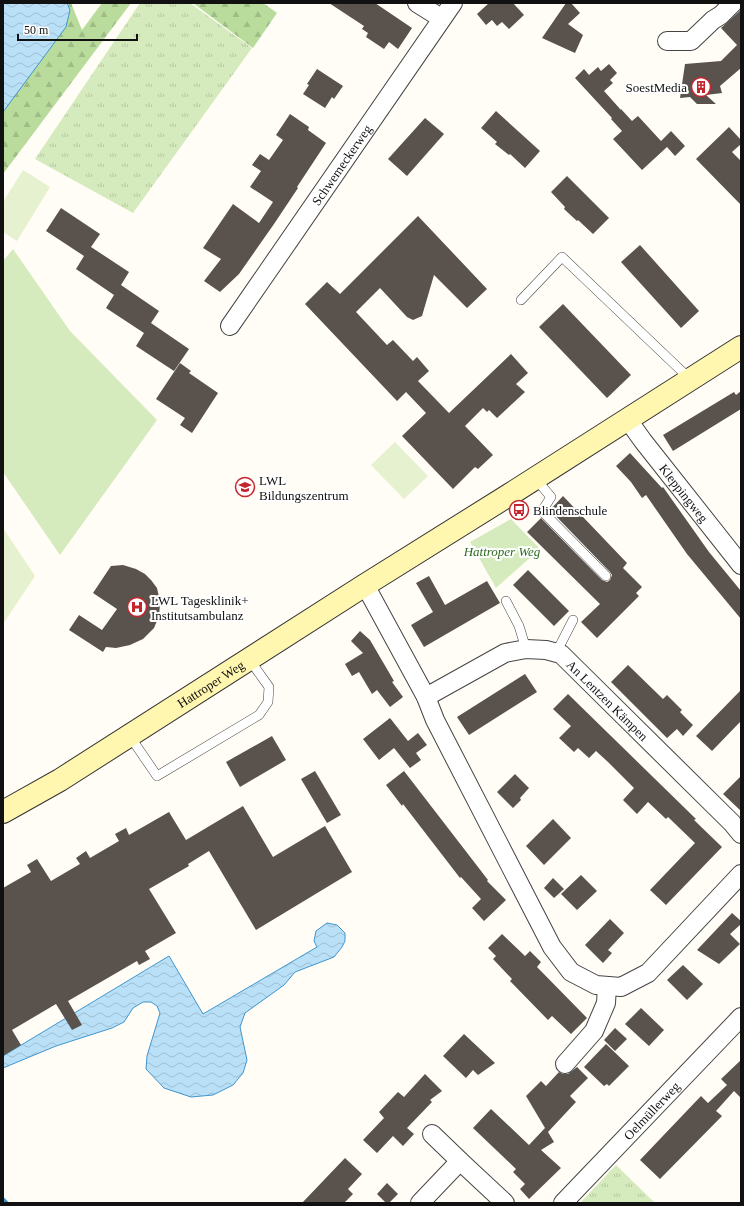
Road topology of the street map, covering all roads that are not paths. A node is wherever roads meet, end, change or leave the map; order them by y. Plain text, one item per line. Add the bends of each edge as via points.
1 (417, 3) edge
2 (453, 3) edge
3 (733, 3) edge
4 (442, 18) junction
5 (667, 41) dead end
6 (521, 300) dead end
7 (230, 326) dead end
8 (741, 347) edge
9 (691, 380) junction
10 (628, 420) junction
11 (534, 478) junction
12 (741, 565) edge
13 (606, 576) dead end
14 (365, 585) junction
15 (506, 601) dead end
16 (573, 620) dead end
17 (526, 649) junction
18 (556, 653) junction
19 (248, 659) junction
20 (426, 697) junction
21 (129, 735) junction
22 (3, 812) edge
23 (741, 834) edge
24 (741, 874) edge
25 (607, 986) junction
26 (741, 1017) edge
27 (565, 1064) dead end
28 (432, 1134) dead end
29 (460, 1161) junction
30 (420, 1203) edge
31 (505, 1203) edge
32 (563, 1203) edge

1 - 4 street
2 - 4 street, Schwemeckerweg
3 - 5 street via 691,41
4 - 7 street, Schwemeckerweg
6 - 9 lane via 562,257
8 - 9 main road, Hattroper Weg
9 - 10 main road, Hattroper Weg
10 - 11 main road, Hattroper Weg
10 - 12 street, Kleppingweg
11 - 13 lane via 551,496 542,511
11 - 14 main road, Hattroper Weg
14 - 19 main road, Hattroper Weg
14 - 20 street
15 - 17 lane via 519,626
16 - 18 lane
17 - 18 street, An Lentzen Kämpen
17 - 20 street, An Lentzen Kämpen via 505,653
18 - 23 street, An Lentzen Kämpen via 561,654 573,665
19 - 21 main road, Hattroper Weg
19 - 21 lane via 268,687 268,702 259,715 157,776
20 - 25 street via 435,720 552,947 571,972 596,985
21 - 22 main road, Hattroper Weg via 60,780
24 - 25 street via 648,972 621,987
25 - 27 street via 606,1003 594,1031
26 - 32 street, Oelmüllerweg
28 - 29 street
29 - 30 street
29 - 31 street

